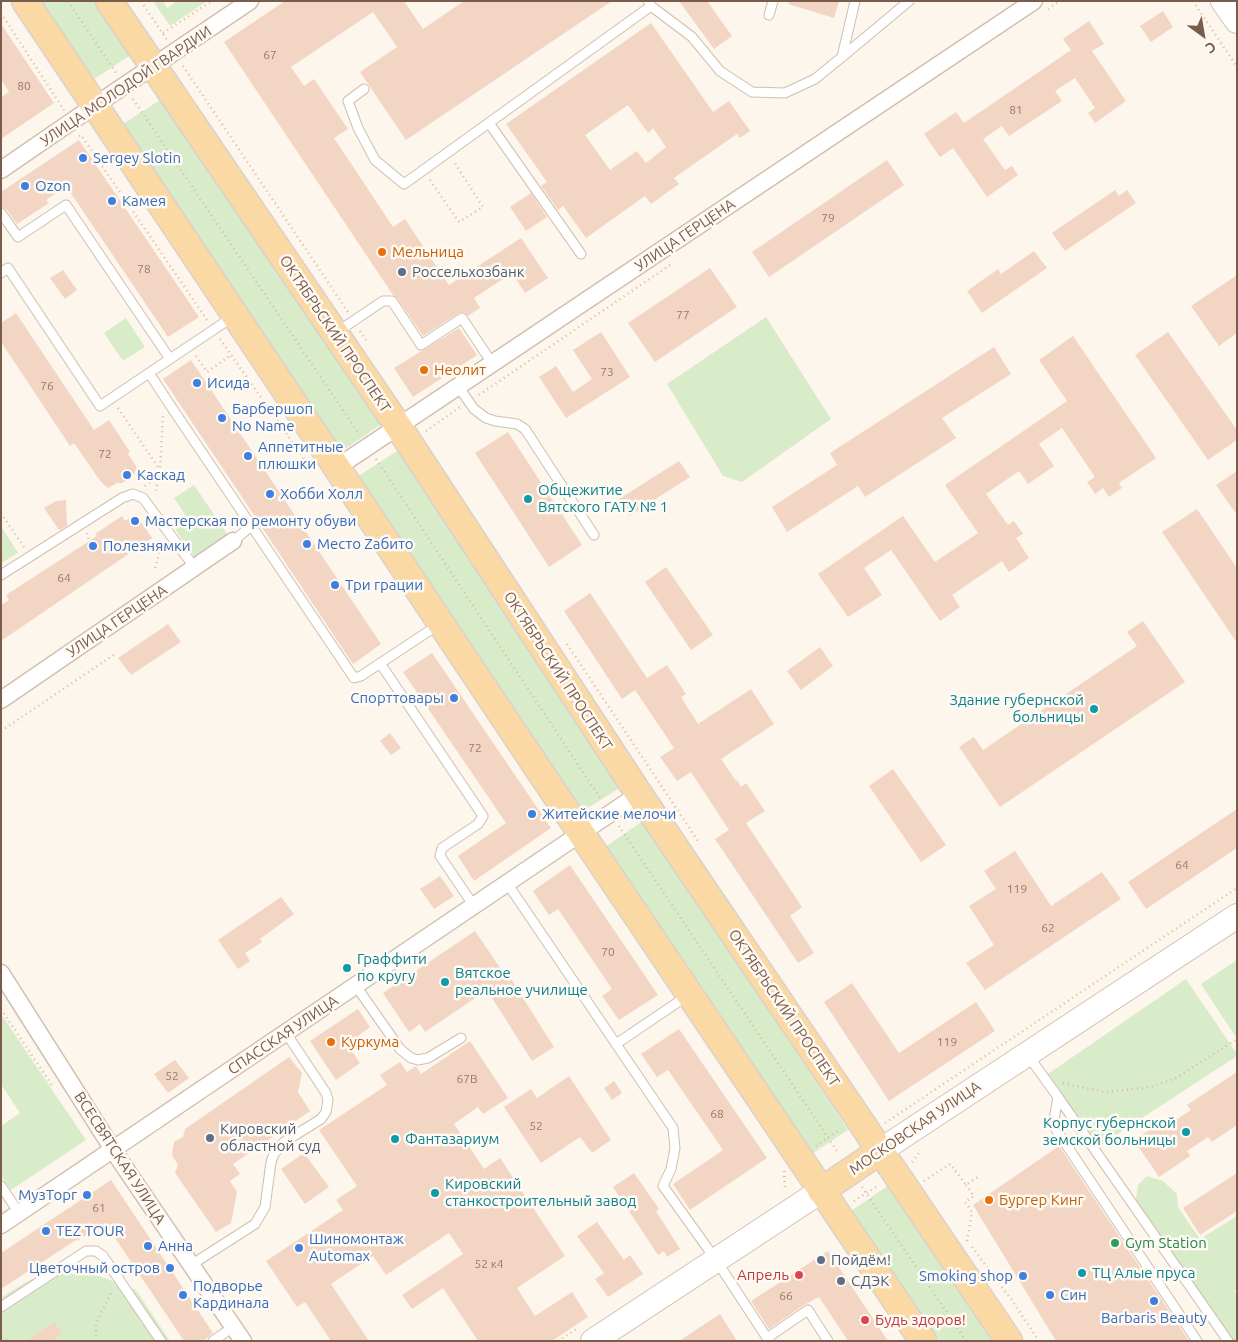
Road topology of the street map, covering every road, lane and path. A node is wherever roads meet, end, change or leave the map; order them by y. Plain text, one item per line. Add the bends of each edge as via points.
1 (25, 1) edge
2 (68, 1) edge
3 (109, 1) edge
4 (142, 1) edge
5 (212, 1) edge
6 (250, 1) edge
7 (773, 1) edge
8 (855, 1) edge
9 (909, 1) edge
10 (1034, 1) edge
11 (1193, 1) edge
12 (1223, 1) edge
13 (649, 4) edge
14 (1, 12) edge
15 (769, 15) dead end
16 (1237, 21) edge
17 (163, 33) junction
18 (169, 42) dead end
19 (842, 57) junction
20 (183, 66) dead end
21 (1237, 66) edge
22 (153, 67) junction
23 (124, 86) junction
24 (364, 89) dead end
25 (94, 106) junction
26 (65, 112) dead end
27 (490, 123) junction
28 (448, 152) junction
29 (1, 170) edge
30 (424, 170) junction
31 (1, 213) edge
32 (581, 254) dead end
33 (1, 273) edge
34 (234, 316) junction
35 (344, 327) junction
36 (369, 344) dead end
37 (189, 346) junction
38 (231, 355) dead end
39 (170, 359) junction
40 (492, 363) junction
41 (149, 373) junction
42 (458, 386) junction
43 (165, 397) junction
44 (112, 398) junction
45 (398, 426) junction
46 (426, 430) dead end
47 (431, 438) dead end
48 (368, 446) junction
49 (336, 468) junction
50 (160, 470) junction
51 (133, 494) junction
52 (151, 509) junction
53 (1, 513) edge
54 (253, 525) junction
55 (91, 529) dead end
56 (594, 535) dead end
57 (163, 537) dead end
58 (89, 541) dead end
59 (233, 541) joint
60 (30, 556) junction
61 (155, 568) dead end
62 (195, 568) junction
63 (1, 575) edge
64 (440, 624) junction
65 (563, 637) dead end
66 (115, 654) dead end
67 (380, 663) junction
68 (1, 700) edge
69 (1, 731) edge
70 (639, 794) junction
71 (610, 814) junction
72 (581, 833) junction
73 (700, 844) dead end
74 (507, 883) junction
75 (1237, 888) edge
76 (474, 906) junction
77 (1237, 916) edge
78 (1, 972) edge
79 (356, 986) junction
80 (689, 994) junction
81 (1, 1009) edge
82 (286, 1032) junction
83 (462, 1038) dead end
84 (1237, 1039) edge
85 (616, 1044) junction
86 (1033, 1063) junction
87 (54, 1089) dead end
88 (1058, 1097) junction
89 (883, 1124) dead end
90 (844, 1128) dead end
91 (828, 1138) junction
92 (815, 1146) dead end
93 (114, 1149) junction
94 (880, 1150) junction
95 (919, 1153) dead end
96 (910, 1165) dead end
97 (850, 1170) junction
98 (979, 1176) dead end
99 (886, 1180) dead end
100 (923, 1182) dead end
101 (1, 1186) edge
102 (966, 1186) junction
103 (821, 1191) junction
104 (866, 1193) junction
105 (853, 1202) dead end
106 (19, 1213) junction
107 (1, 1225) edge
108 (967, 1241) dead end
109 (716, 1260) junction
110 (192, 1265) junction
111 (119, 1278) junction
112 (1011, 1299) dead end
113 (1, 1308) edge
114 (233, 1327) junction
115 (1, 1338) edge
116 (768, 1339) edge
117 (10, 1341) edge
118 (96, 1341) edge
119 (162, 1341) edge
120 (213, 1341) edge
121 (243, 1341) edge
122 (593, 1341) edge
123 (828, 1341) edge
124 (923, 1341) edge
125 (966, 1341) edge
126 (1009, 1341) edge
127 (1039, 1341) edge
128 (1198, 1341) edge
129 (1228, 1341) edge

1 - 25 main road
2 - 23 path
3 - 22 main road, ОКТЯБРЬСКИЙ ПРОСПЕКТ
4 - 17 path
5 - 17 path
6 - 22 street, УЛИЦА МОЛОДОЙ ГВАРДИИ
7 - 15 lane
8 - 19 lane
9 - 19 lane
10 - 40 street, УЛИЦА ГЕРЦЕНА
11 - 21 path
12 - 16 main road
13 - 19 lane via 692,37 720,71 752,92 785,93 815,79
13 - 27 lane
14 - 26 path
17 - 18 path
20 - 35 path
22 - 23 street, УЛИЦА МОЛОДОЙ ГВАРДИИ
22 - 35 main road, ОКТЯБРЬСКИЙ ПРОСПЕКТ
23 - 25 street, УЛИЦА МОЛОДОЙ ГВАРДИИ
23 - 48 path
24 - 30 lane via 348,100 375,160 404,184
25 - 29 street, УЛИЦА МОЛОДОЙ ГВАРДИИ
25 - 34 main road
27 - 28 lane
27 - 32 lane
28 - 30 lane
28 - 30 path via 483,207 459,222
31 - 39 lane via 18,237 66,205
33 - 44 lane via 8,268 100,406
34 - 37 lane
34 - 49 main road
35 - 36 path
35 - 40 lane via 383,301 392,301 421,345 462,318
35 - 45 main road, ОКТЯБРЬСКИЙ ПРОСПЕКТ
37 - 38 path via 207,372
37 - 39 lane
39 - 41 lane
40 - 42 street, УЛИЦА ГЕРЦЕНА
41 - 43 lane
41 - 44 lane
42 - 45 street, УЛИЦА ГЕРЦЕНА
42 - 56 lane via 474,409 486,418 517,424 525,429
43 - 50 path
43 - 54 lane
44 - 50 path
45 - 48 street, УЛИЦА ГЕРЦЕНА
45 - 70 main road, ОКТЯБРЬСКИЙ ПРОСПЕКТ
46 - 47 path
48 - 49 street, УЛИЦА ГЕРЦЕНА
48 - 71 path
49 - 64 main road
50 - 51 path via 153,480
50 - 52 path
51 - 52 lane via 143,498
51 - 60 lane
52 - 62 lane
53 - 60 path
54 - 59 lane
54 - 67 lane via 354,678
55 - 58 path via 87,532
57 - 61 path
59 - 62 street, УЛИЦА ГЕРЦЕНА
60 - 63 lane
62 - 68 street, УЛИЦА ГЕРЦЕНА
64 - 67 lane
64 - 72 main road
65 - 73 path
66 - 69 path
67 - 76 lane via 483,816 478,824 442,848 440,856
70 - 71 street, СПАССКАЯ УЛИЦА
70 - 94 main road, ОКТЯБРЬСКИЙ ПРОСПЕКТ
71 - 72 street, СПАССКАЯ УЛИЦА
71 - 91 path
72 - 74 street, СПАССКАЯ УЛИЦА
72 - 80 main road
74 - 76 street, СПАССКАЯ УЛИЦА
74 - 85 lane
75 - 89 path
76 - 79 street, СПАССКАЯ УЛИЦА
77 - 86 main road, МОСКОВСКАЯ УЛИЦА
78 - 93 street, ВСЕСВЯТСКАЯ УЛИЦА
79 - 82 street, СПАССКАЯ УЛИЦА
79 - 83 lane via 400,1049 411,1058 428,1058
80 - 85 lane
80 - 103 main road
81 - 87 path
82 - 93 street, СПАССКАЯ УЛИЦА
82 - 110 lane via 326,1093 326,1112 284,1142 274,1154 265,1207 255,1224
84 - 86 path via 1176,1078 1151,1087 1105,1092 1055,1082
85 - 109 lane via 673,1128 675,1148 671,1170 663,1186
86 - 88 lane
86 - 94 main road, МОСКОВСКАЯ УЛИЦА
88 - 128 lane via 1053,1125
88 - 129 lane
90 - 91 path
91 - 92 path
91 - 97 path
93 - 106 street, СПАССКАЯ УЛИЦА
93 - 110 street, ВСЕСВЯТСКАЯ УЛИЦА
94 - 97 main road, МОСКОВСКАЯ УЛИЦА
94 - 126 main road, ОКТЯБРЬСКИЙ ПРОСПЕКТ
95 - 96 path
97 - 103 main road, МОСКОВСКАЯ УЛИЦА
97 - 104 path
98 - 102 path
99 - 104 path
100 - 102 path via 950,1164
101 - 106 lane
102 - 108 path via 974,1196 965,1202 972,1212
103 - 109 main road, МОСКОВСКАЯ УЛИЦА
103 - 124 main road
104 - 105 path
104 - 125 path
106 - 107 street, СПАССКАЯ УЛИЦА
109 - 116 lane
109 - 122 main road, МОСКОВСКАЯ УЛИЦА
110 - 114 street, ВСЕСВЯТСКАЯ УЛИЦА
111 - 113 lane via 96,1251 86,1251
111 - 118 path via 96,1324
111 - 119 lane
112 - 127 path
114 - 120 lane
114 - 121 street, ВСЕСВЯТСКАЯ УЛИЦА
115 - 117 path
116 - 123 lane via 808,1310

